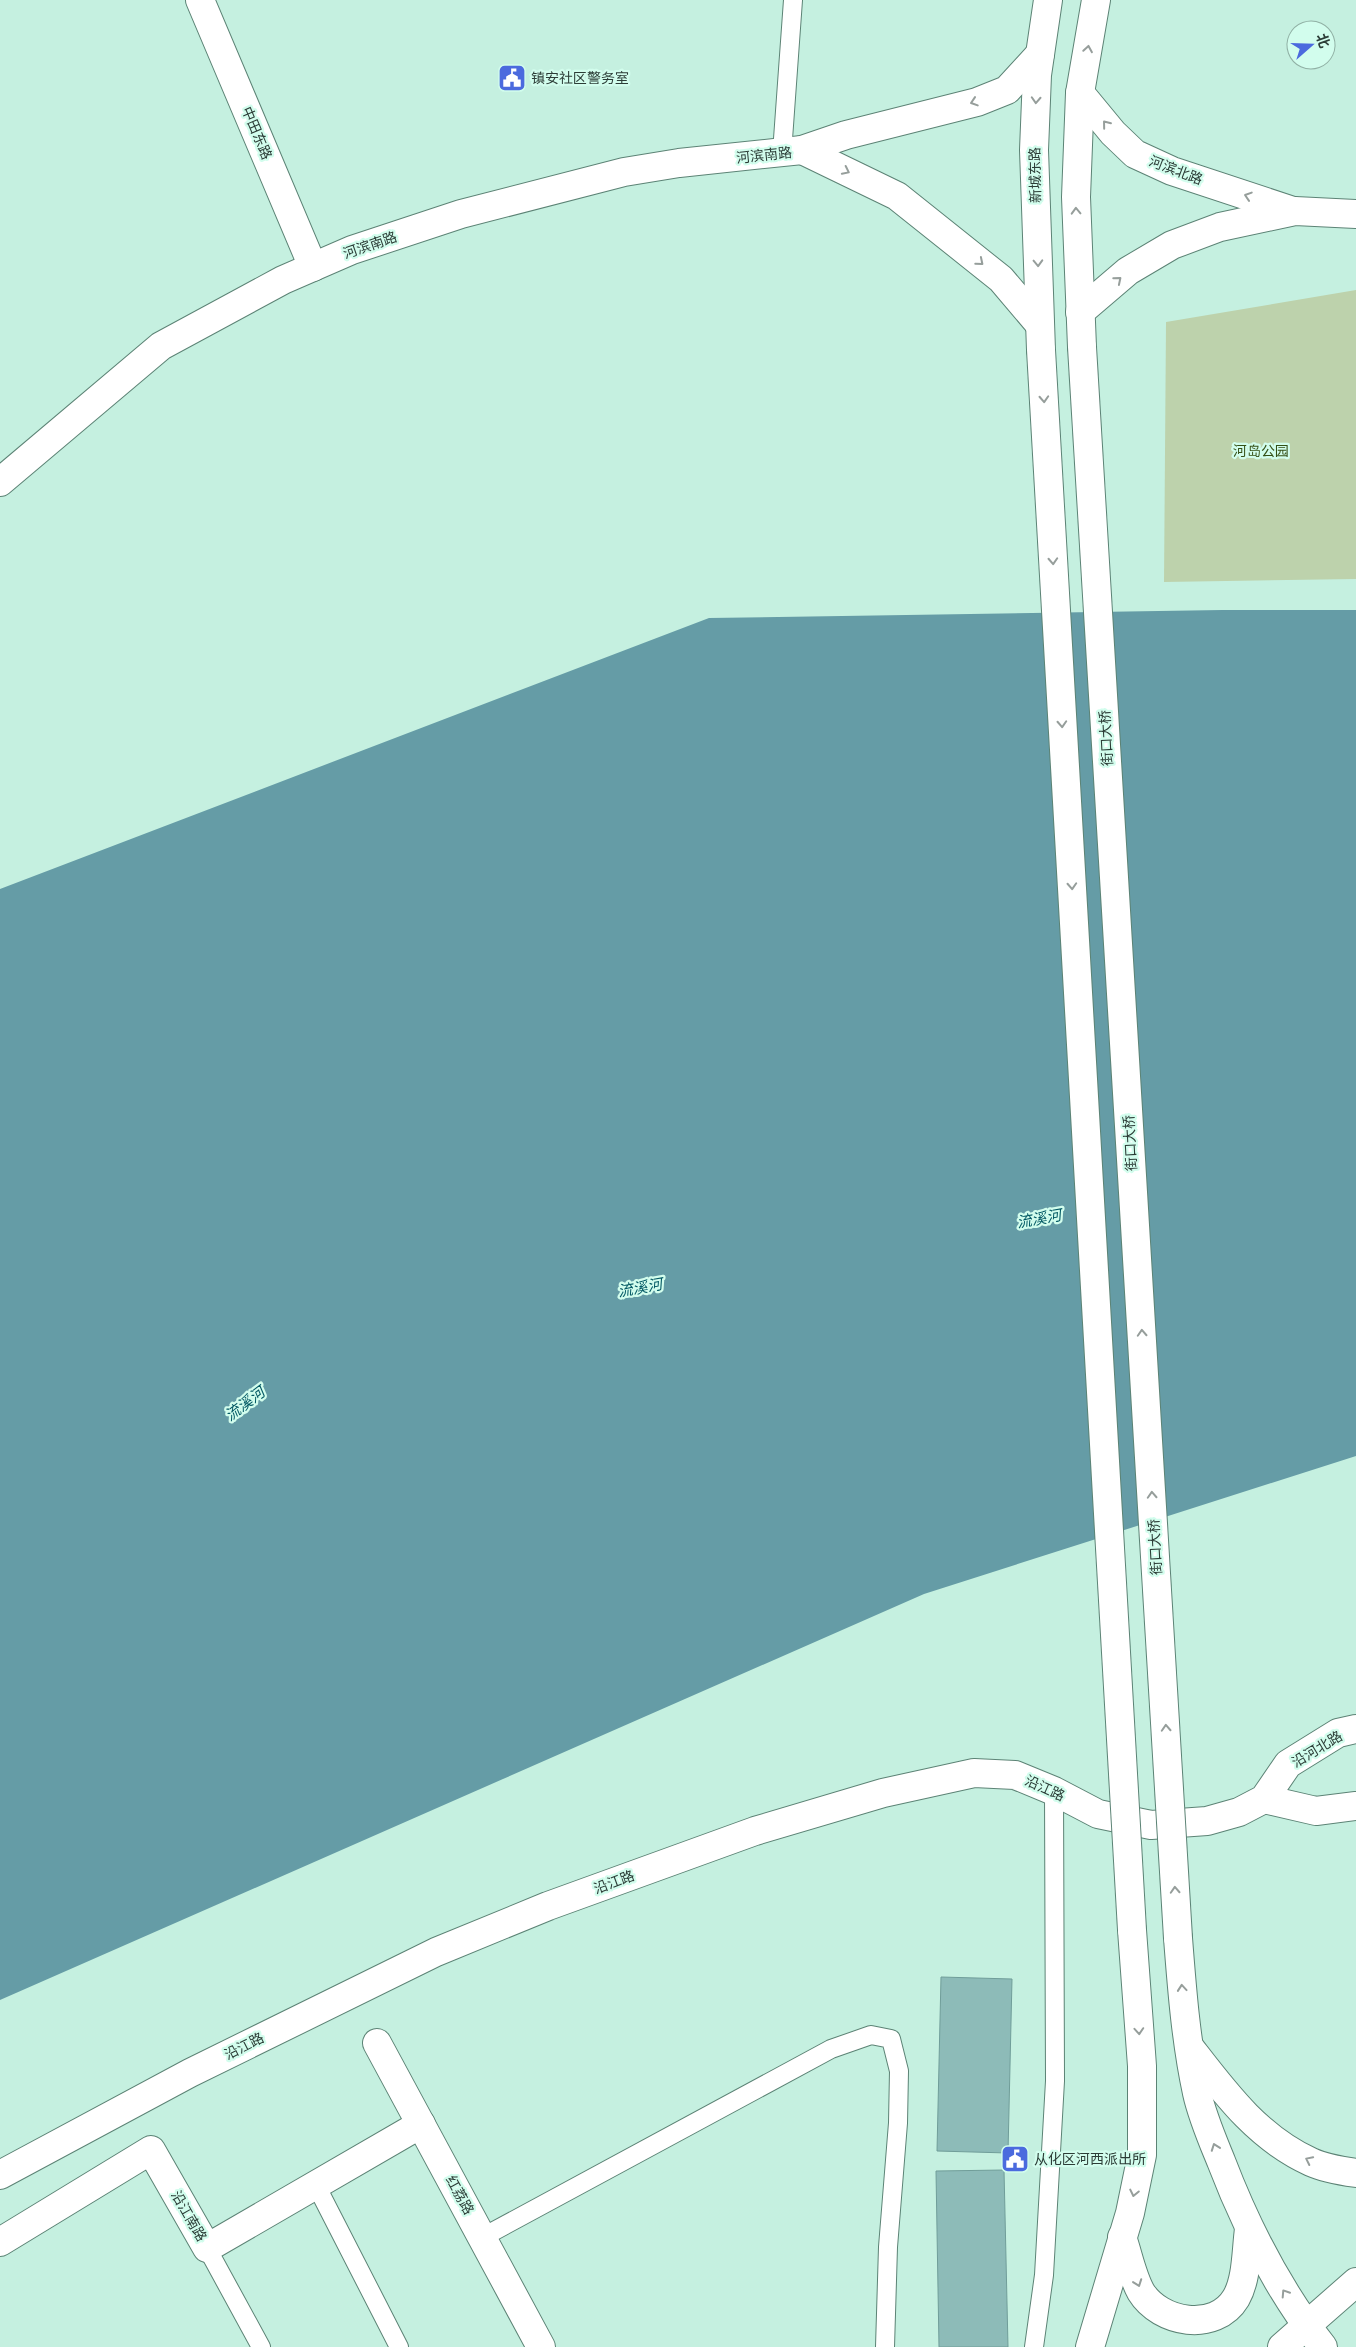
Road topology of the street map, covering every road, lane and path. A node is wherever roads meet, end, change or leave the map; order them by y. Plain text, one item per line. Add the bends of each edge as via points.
1 (200, 0) edge
2 (793, 0) edge
3 (1048, 0) edge
4 (1096, 0) edge
5 (1040, 54) junction
6 (1080, 93) junction
7 (792, 151) junction
8 (1295, 211) junction
9 (1356, 214) edge
10 (313, 267) junction
11 (1080, 312) junction
12 (1041, 338) junction
13 (0, 482) edge
14 (1356, 1729) edge
15 (1054, 1791) junction
16 (1264, 1799) junction
17 (1356, 1806) edge
18 (377, 2043) dead end
19 (1188, 2046) junction
20 (421, 2124) junction
21 (1356, 2173) edge
22 (0, 2175) edge
23 (316, 2185) junction
24 (1249, 2230) junction
25 (482, 2237) junction
26 (1122, 2237) junction
27 (0, 2242) edge
28 (207, 2248) junction
29 (1356, 2282) edge
30 (1306, 2325) junction
31 (261, 2347) edge
32 (399, 2347) edge
33 (541, 2347) edge
34 (885, 2347) edge
35 (1034, 2347) edge
36 (1090, 2347) edge
37 (1282, 2347) edge
38 (1323, 2347) edge

1 - 10 main road, 中田东路
2 - 7 lane
3 - 5 main road, 新城东路
6 -> 4 main road
5 -> 7 main road, 河滨南路 via 1007,90 977,102
5 -> 12 main road, 新城东路 via 1034,150
8 -> 6 main road, 河滨北路 via 1172,171 1135,154
11 -> 6 main road via 1076,197
7 - 10 main road, 河滨南路 via 679,163 615,174 461,214 352,250
7 -> 12 main road, 河滨南路 via 898,196 1001,279
8 - 9 main road, 河滨北路
11 -> 8 main road, 河滨北路 via 1128,272 1172,244 1220,227
10 - 13 main road, 河滨南路 via 217,314 161,346
19 -> 11 main road, 街口大桥, bridge via 1178,1938
12 -> 26 main road, bridge via 1142,2066 1142,2156
14 - 16 main road, 沿河北路 via 1338,1734 1288,1764
15 - 16 main road, 沿江路 via 1098,1814 1151,1825 1207,1821 1239,1812
15 - 22 main road, 沿江路 via 1015,1775 974,1774 883,1793 755,1831 548,1906 436,1952 190,2072
15 - 35 lane via 1056,2081 1044,2275
16 - 17 main road via 1316,1811
18 - 20 main road, 红荔路
21 -> 19 main road via 1311,2162 1262,2132 1232,2103
24 -> 19 main road, 街口大桥 via 1198,2096
20 - 23 main road, 沿江南路
20 - 25 main road, 红荔路
23 - 28 main road, 沿江南路
23 - 32 lane
26 -> 24 main road via 1141,2292 1156,2308 1178,2320 1201,2320 1220,2314 1236,2298
30 -> 24 main road, 街口大桥
25 - 33 main road, 红荔路
25 - 34 lane via 831,2049 871,2035 891,2039 899,2071 898,2123 888,2247
26 - 36 main road
27 - 28 main road, 沿江南路 via 151,2150
28 - 31 lane
29 - 30 main road
30 - 37 main road
30 - 38 main road, 街口大桥

